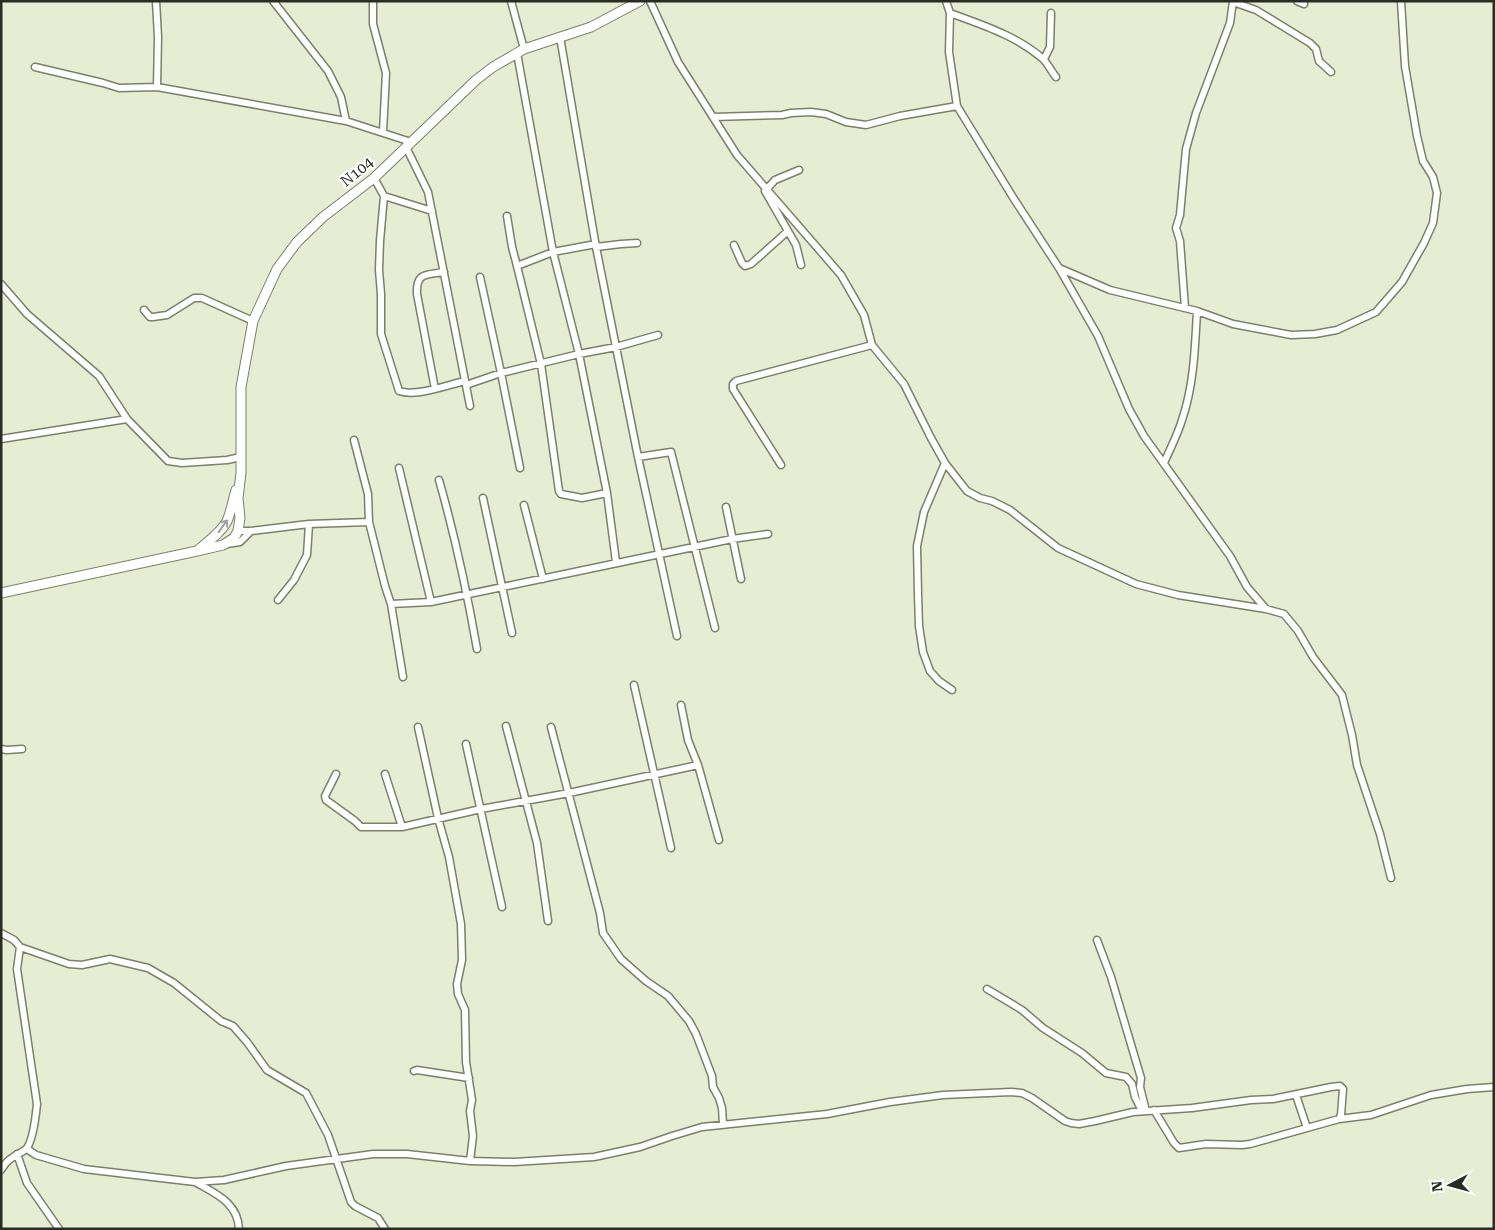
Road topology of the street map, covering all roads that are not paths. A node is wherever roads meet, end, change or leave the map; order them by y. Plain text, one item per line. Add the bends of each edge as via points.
1 (156, 1) edge
2 (273, 1) edge
3 (373, 1) edge
4 (511, 1) edge
5 (640, 1) edge
6 (650, 1) edge
7 (946, 1) edge
8 (1297, 1) edge
9 (1401, 1) edge
10 (1233, 2) edge
11 (1304, 4) dead end
12 (950, 13) junction
13 (1051, 13) dead end
14 (560, 37) junction
15 (520, 51) junction
16 (1044, 59) junction
17 (35, 68) dead end
18 (1331, 72) dead end
19 (1056, 77) dead end
20 (157, 87) junction
21 (958, 106) junction
22 (713, 117) junction
23 (346, 121) junction
24 (383, 132) junction
25 (409, 145) junction
26 (799, 170) dead end
27 (374, 178) junction
28 (766, 189) junction
29 (384, 196) junction
30 (432, 211) junction
31 (508, 216) dead end
32 (788, 231) junction
33 (637, 243) dead end
34 (734, 245) dead end
35 (596, 246) junction
36 (553, 252) junction
37 (801, 265) dead end
38 (518, 266) junction
39 (1059, 268) junction
40 (444, 272) junction
41 (480, 277) dead end
42 (1, 284) edge
43 (1185, 308) junction
44 (144, 310) dead end
45 (1197, 311) junction
46 (253, 322) junction
47 (658, 335) dead end
48 (872, 345) junction
49 (616, 347) junction
50 (578, 354) junction
51 (541, 364) junction
52 (501, 373) junction
53 (466, 383) junction
54 (435, 389) junction
55 (470, 406) dead end
56 (127, 419) junction
57 (1, 439) edge
58 (354, 440) dead end
59 (241, 457) junction
60 (638, 457) junction
61 (945, 463) junction
62 (1164, 463) junction
63 (781, 465) dead end
64 (399, 468) dead end
65 (520, 468) dead end
66 (241, 473) junction
67 (439, 480) dead end
68 (606, 493) junction
69 (483, 498) dead end
70 (524, 505) dead end
71 (726, 507) dead end
72 (369, 522) junction
73 (309, 524) junction
74 (238, 531) junction
75 (251, 531) junction
76 (768, 534) dead end
77 (732, 539) junction
78 (223, 545) junction
79 (695, 546) junction
80 (196, 552) junction
81 (660, 554) junction
82 (616, 562) junction
83 (542, 579) junction
84 (742, 579) dead end
85 (502, 587) junction
86 (1, 593) edge
87 (467, 594) junction
88 (278, 600) dead end
89 (431, 602) junction
90 (391, 604) junction
91 (1266, 609) junction
92 (715, 628) dead end
93 (512, 633) dead end
94 (677, 636) dead end
95 (476, 649) dead end
96 (403, 677) dead end
97 (634, 684) dead end
98 (952, 690) dead end
99 (681, 705) dead end
100 (506, 726) dead end
101 (418, 727) dead end
102 (551, 727) dead end
103 (466, 744) dead end
104 (1, 749) edge
105 (22, 749) dead end
106 (698, 765) junction
107 (336, 774) dead end
108 (385, 774) dead end
109 (654, 774) junction
110 (569, 793) junction
111 (526, 801) junction
112 (481, 809) junction
113 (438, 818) junction
114 (402, 827) junction
115 (719, 840) dead end
116 (671, 848) dead end
117 (1391, 878) dead end
118 (502, 907) dead end
119 (548, 921) dead end
120 (1, 933) edge
121 (1097, 940) dead end
122 (20, 947) junction
123 (987, 989) dead end
124 (414, 1071) dead end
125 (469, 1078) junction
126 (1494, 1087) edge
127 (1296, 1095) junction
128 (1154, 1110) junction
129 (1144, 1111) junction
130 (1338, 1119) junction
131 (723, 1124) junction
132 (1307, 1128) junction
133 (27, 1149) junction
134 (17, 1154) junction
135 (337, 1159) junction
136 (470, 1161) junction
137 (1, 1170) edge
138 (195, 1182) junction
139 (59, 1229) edge
140 (239, 1229) edge
141 (385, 1229) edge

1 - 20 street
2 - 23 street via 328,71 341,97
3 - 24 street via 373,24 386,73
4 - 15 street
5 - 14 street, N104 / N104 via 592,27
6 - 22 street via 678,62
7 - 12 street
8 - 11 street
9 - 45 street via 1405,66 1416,136 1436,193 1433,223 1408,272 1376,312 1337,330 1291,335 1234,324
10 - 18 street via 1256,10 1310,43 1316,49 1319,61
10 - 43 street via 1230,23 1186,149 1176,228 1180,241
12 - 16 street via 1010,36
12 - 21 street via 949,52
13 - 16 street via 1050,47
14 - 15 street, N104 / N104
14 - 35 street
15 - 25 street, N104 / N104 via 476,80
15 - 36 street
16 - 19 street
17 - 20 street via 119,88
20 - 23 street
21 - 22 street via 866,125 811,112
21 - 39 street via 1008,191
22 - 28 street via 737,156
23 - 24 street
24 - 25 street
25 - 27 street, N104 / N104
25 - 30 street
26 - 28 street via 775,180
27 - 29 street
27 - 46 street, N104 / N104 via 323,216 297,242 276,269
28 - 32 street via 765,194
28 - 48 street via 841,275 864,315
29 - 30 street
29 - 54 street via 379,270 381,334 399,391
30 - 40 street
31 - 38 street
32 - 34 street via 745,266
32 - 37 street
33 - 35 street
35 - 36 street
35 - 49 street
36 - 38 street
36 - 50 street
38 - 51 street
39 - 43 street via 1110,290
39 - 62 street via 1098,336 1128,409
40 - 53 street
40 - 54 street via 419,278 417,283
41 - 52 street
42 - 56 street via 27,314 99,376
43 - 45 street
44 - 46 street via 153,318 167,315 194,298 202,298
45 - 62 street via 1188,399
46 - 59 street, N104 / N104 via 241,387
47 - 49 street
48 - 61 street via 904,384
48 - 63 street via 733,384 733,389
49 - 50 street
49 - 60 street
50 - 51 street
50 - 68 street
51 - 52 street
51 - 68 street via 559,491 582,498
52 - 53 street
52 - 65 street
53 - 54 street
53 - 55 street
56 - 57 street
56 - 59 street via 168,461 182,463
58 - 72 street via 368,494
59 - 66 street, N104 / N104
60 - 79 street via 671,452
60 - 81 street
61 - 91 street via 967,491 1010,510 1058,548 1136,584 1178,595
61 - 98 street via 924,512 917,546 918,618 923,652 930,671
62 - 91 street via 1230,556 1247,587
64 - 89 street
66 - 74 street, N104
80 -> 66 street, N104 via 226,524
67 - 87 street
68 - 82 street
69 - 85 street
70 - 83 street
71 - 77 street
72 - 73 street
72 - 90 street
73 - 75 street
73 - 88 street via 307,555 294,580
74 - 75 street
74 - 78 street
75 - 78 street via 240,542
76 - 77 street
77 - 79 street
77 - 84 street
78 - 80 street
79 - 81 street
79 - 92 street
80 - 86 street
81 - 82 street
81 - 94 street
82 - 83 street
83 - 85 street
85 - 87 street
85 - 93 street
87 - 89 street
87 - 95 street
89 - 90 street
90 - 96 street
91 - 117 street via 1284,614 1342,695 1357,765
97 - 109 street
99 - 106 street via 688,740
100 - 111 street
101 - 113 street
102 - 110 street
103 - 112 street
104 - 105 street
106 - 109 street
106 - 115 street
107 - 114 street via 324,796 326,800 362,828
108 - 114 street
109 - 110 street
109 - 116 street
110 - 111 street
110 - 131 street via 603,933 621,959 668,996 689,1021 712,1076 722,1108
111 - 112 street
111 - 119 street via 537,843
112 - 113 street
112 - 118 street
113 - 114 street
113 - 125 street via 461,924 462,960 457,984 464,1010
120 - 122 street
121 - 129 street via 1141,1078
122 - 133 street via 18,969 36,1104 35,1124
122 - 135 street via 69,964 82,965 110,959 121,961 148,968 174,983 221,1022 233,1026 267,1070 306,1093 323,1123
123 - 129 street via 1022,1010 1106,1073 1126,1077
124 - 125 street
125 - 136 street via 472,1100
126 - 130 street via 1431,1095 1371,1114
127 - 128 street
127 - 130 street via 1342,1087 1344,1095
127 - 132 street
128 - 129 street
128 - 132 street via 1179,1148 1206,1144 1242,1145
129 - 131 street via 1071,1123 1032,1098 1011,1092 943,1095 827,1114
130 - 132 street
131 - 136 street via 594,1156 547,1161
133 - 134 street
133 - 138 street via 36,1155 84,1169
134 - 137 street
134 - 139 street via 27,1183
135 - 136 street via 399,1154
135 - 138 street via 224,1180
135 - 141 street via 351,1202 378,1218
138 - 140 street via 230,1204

